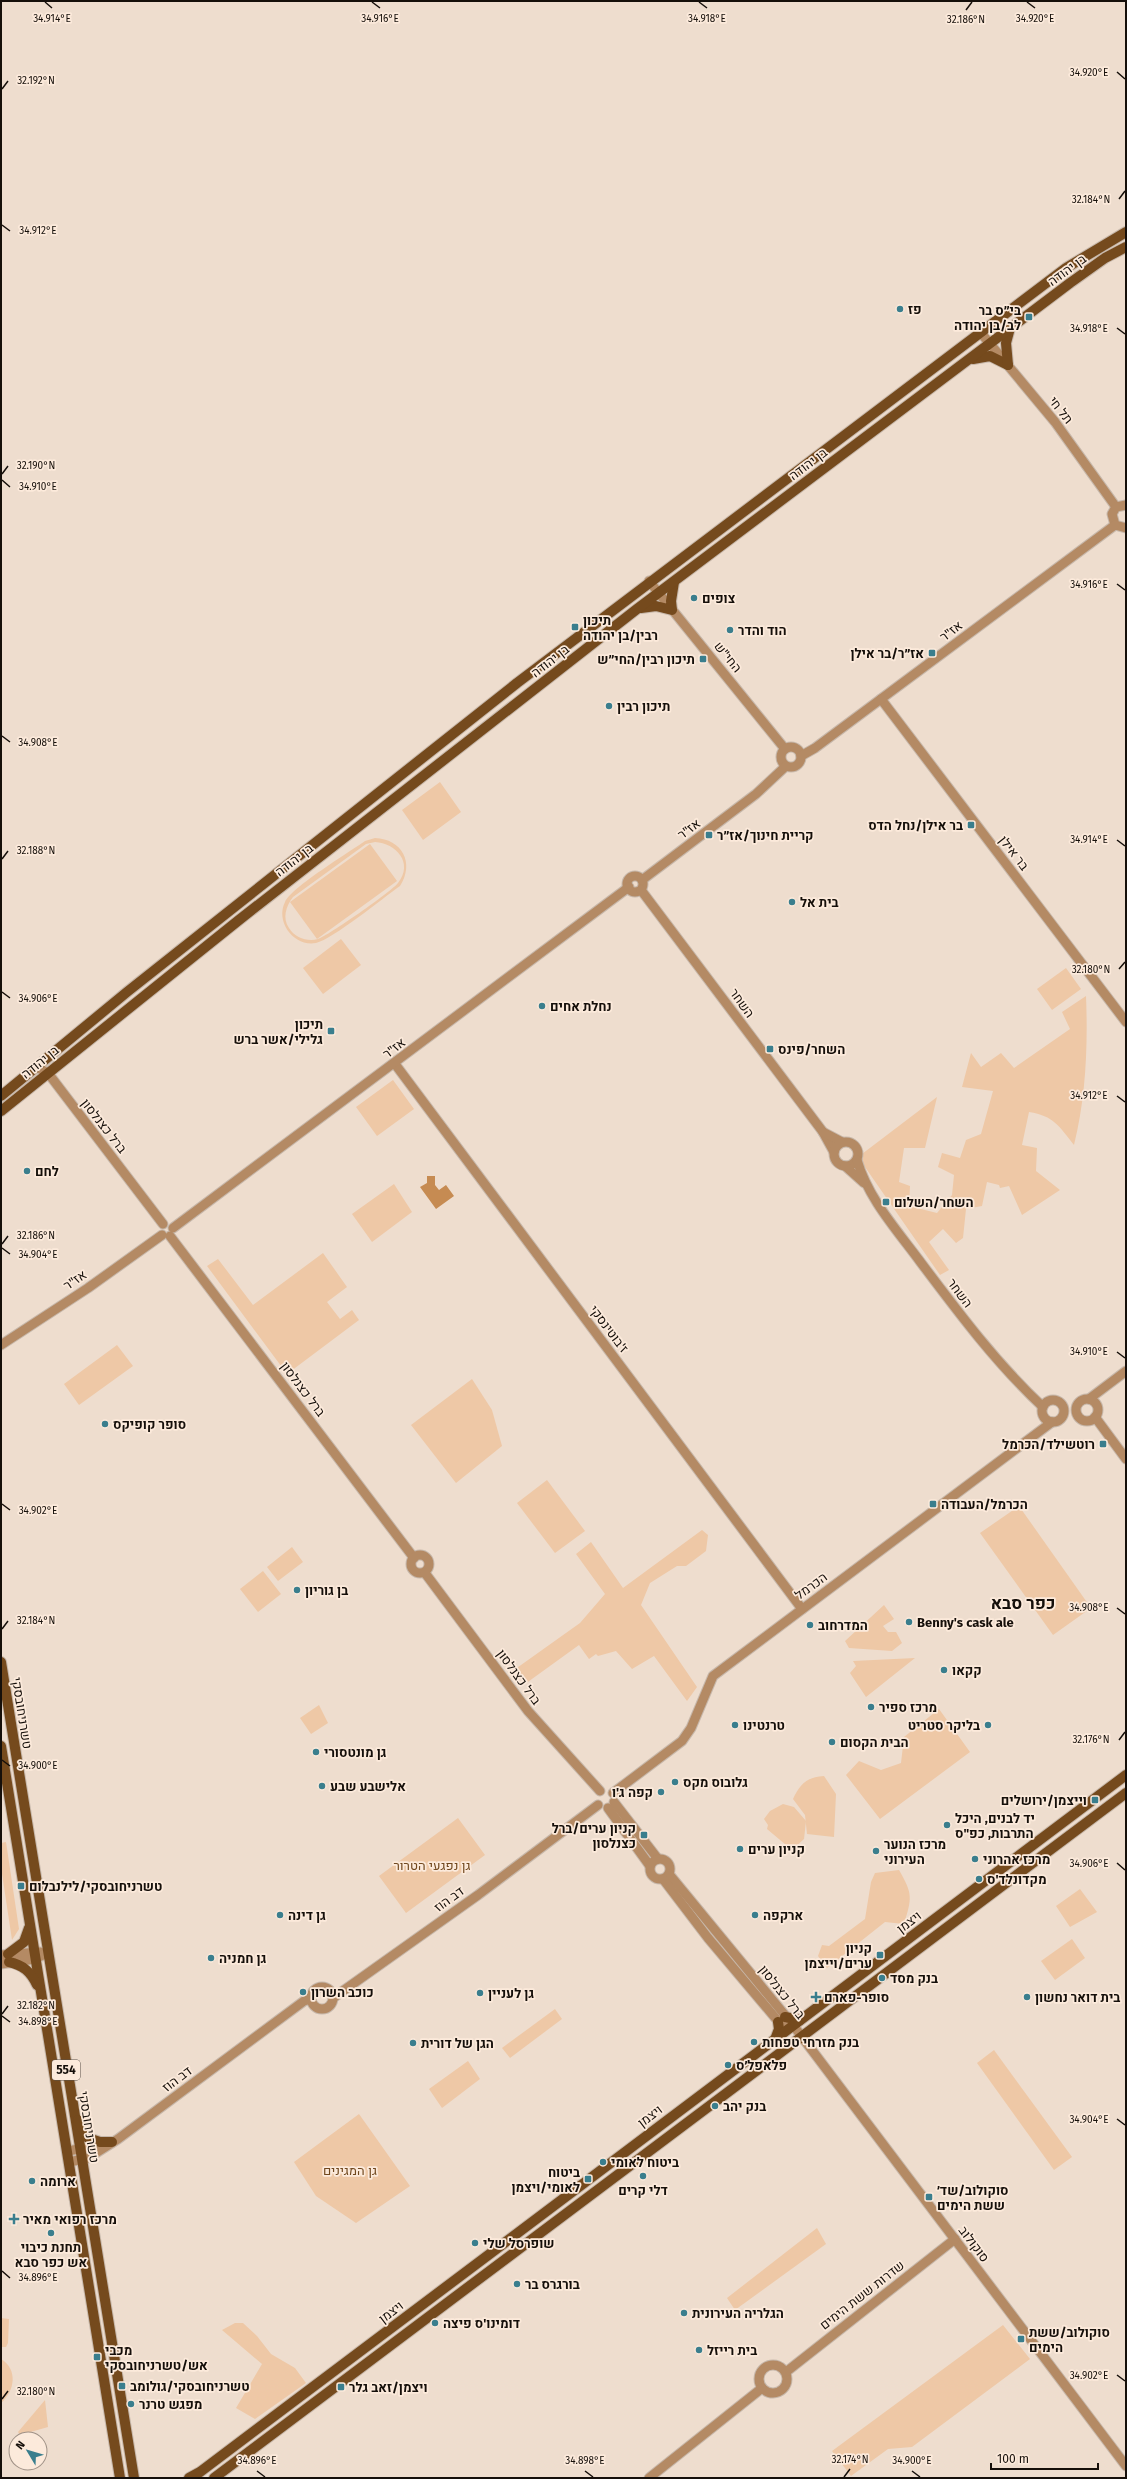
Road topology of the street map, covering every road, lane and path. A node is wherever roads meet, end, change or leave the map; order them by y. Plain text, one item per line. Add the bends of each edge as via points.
1 (1126, 232) edge
2 (1126, 247) edge
3 (1010, 328) junction
4 (981, 333) junction
5 (990, 343) junction
6 (968, 360) junction
7 (1008, 365) junction
8 (1126, 504) edge
9 (1116, 507) junction
10 (1115, 526) junction
11 (1126, 528) edge
12 (649, 582) junction
13 (674, 582) junction
14 (659, 593) junction
15 (637, 609) junction
16 (672, 610) junction
17 (881, 699) junction
18 (785, 749) junction
19 (801, 756) junction
20 (786, 766) junction
21 (642, 880) junction
22 (629, 888) junction
23 (641, 890) junction
24 (1126, 1022) edge
25 (394, 1064) junction
26 (36, 1067) junction
27 (48, 1073) junction
28 (1, 1096) edge
29 (1, 1111) edge
30 (823, 1132) junction
31 (842, 1142) junction
32 (834, 1152) junction
33 (857, 1160) junction
34 (845, 1166) junction
35 (866, 1186) junction
36 (169, 1233) junction
37 (1, 1345) edge
38 (1126, 1371) edge
39 (1089, 1399) junction
40 (1079, 1402) junction
41 (1060, 1403) junction
42 (1043, 1407) junction
43 (1078, 1416) junction
44 (1094, 1417) junction
45 (1061, 1418) junction
46 (1052, 1422) junction
47 (1126, 1459) edge
48 (414, 1558) junction
49 (425, 1572) junction
50 (802, 1609) junction
51 (1, 1662) edge
52 (1, 1746) edge
53 (1126, 1775) edge
54 (600, 1791) junction
55 (1126, 1793) edge
56 (612, 1801) junction
57 (598, 1805) junction
58 (658, 1859) junction
59 (650, 1866) junction
60 (666, 1876) junction
61 (30, 1922) junction
62 (47, 1953) junction
63 (35, 1955) junction
64 (5, 1959) edge
65 (41, 1995) junction
66 (333, 1998) junction
67 (311, 2000) junction
68 (781, 2019) junction
69 (793, 2025) junction
70 (776, 2037) junction
71 (801, 2038) junction
72 (72, 2108) junction
73 (115, 2140) junction
74 (67, 2151) junction
75 (80, 2155) junction
76 (69, 2162) junction
77 (955, 2239) junction
78 (786, 2372) junction
79 (762, 2388) junction
80 (1126, 2466) edge
81 (120, 2478) edge
82 (134, 2478) edge
83 (189, 2478) edge
84 (214, 2478) edge
85 (649, 2478) edge

1 - 4 main road, בן יהודה via 1066,268
2 - 3 main road, בן יהודה via 1105,258
3 - 5 main road, בן יהודה
3 - 7 main road via 1006,343
4 - 5 street, תל חי
4 - 12 main road, בן יהודה
5 - 6 main road, בן יהודה
5 - 7 street, תל חי
6 - 7 main road via 990,356
6 - 13 main road, בן יהודה
7 - 9 street, תל חי via 1055,422
8 - 9 street
9 - 10 street via 1112,514
10 - 11 street
10 - 17 street, אז"ר
12 - 14 street, החי"ש
12 - 26 main road, בן יהודה via 381,789
13 - 14 main road, בן יהודה
13 - 16 main road
14 - 15 main road, בן יהודה
14 - 16 street, החי"ש
15 - 16 main road via 656,606
15 - 27 main road, בן יהודה
16 - 18 street, החי"ש
17 - 19 street, אז"ר
17 - 24 street, בר אילן
18 - 19 street via 796,748
18 - 20 street via 781,758
19 - 20 street via 796,766
20 - 21 street, אז"ר via 750,799
21 - 22 street via 633,877 628,882
21 - 23 street
22 - 23 street via 634,892
22 - 25 street, אז"ר
23 - 30 street, השחר
25 - 36 street, אז"ר
25 - 50 street, ז'בוטינסקי
26 - 27 street, ברל כצנלסון
26 - 28 main road, בן יהודה
27 - 29 main road, בן יהודה
27 - 36 street, ברל כצנלסון via 163,1224 169,1224
30 - 31 street, השחר
30 - 32 street, השחר
31 - 32 street
31 - 33 street via 850,1142 856,1146 859,1153
32 - 34 street via 838,1163
33 - 34 street via 852,1165
33 - 35 street, השחר
34 - 35 street, השחר
35 - 42 street, השחר via 971,1329 1017,1383
36 - 37 street, אז"ר
36 - 48 street, ברל כצנלסון
38 - 39 street
39 - 40 street
39 - 44 street via 1096,1405
40 - 41 street
40 - 43 street via 1076,1407
41 - 42 street via 1049,1401
41 - 45 street via 1064,1411
42 - 46 street via 1044,1417
43 - 44 street via 1084,1420
43 - 45 street
44 - 47 street
45 - 46 street
46 - 50 street, הכרמל
48 - 49 street via 411,1563 413,1570 418,1574
48 - 49 street via 422,1556 428,1559 429,1568
49 - 54 street, ברל כצנלסון via 528,1711
50 - 56 street, הכרמל via 713,1676 691,1728 682,1741
51 - 62 main road, טשרניחובסקי / 554
52 - 61 main road, טשרניחובסקי / 554
53 - 69 main road, ויצמן
54 - 56 street via 608,1789
54 - 57 street via 596,1799
55 - 71 main road, ויצמן
56 - 57 street
56 - 58 street
56 - 59 street
57 - 66 street, דב הוז via 478,1895
58 - 59 street
58 - 60 street via 667,1861 670,1867
59 - 60 street via 653,1876
60 - 68 street, ברל כצנלסון via 708,1938
61 - 63 main road, טשרניחובסקי / 554
61 - 64 main road via 24,1942
62 - 63 street
62 - 72 main road, טשרניחובסקי / 554
63 - 64 street
63 - 65 main road, טשרניחובסקי / 554
64 - 65 main road via 28,1971
65 - 74 main road, טשרניחובסקי / 554
66 - 67 street via 331,2005 323,2009 315,2007
66 - 67 street via 328,1989 322,1987 313,1991
67 - 73 street, דב הוז via 304,2001
68 - 69 main road
68 - 69 street, ברל כצנלסון
68 - 70 main road
69 - 70 main road, ויצמן
69 - 71 street, ברל כצנלסון
70 - 83 main road, ויצמן
71 - 77 street, סוקולוב
71 - 84 main road, ויצמן
72 - 73 main road via 88,2138 100,2142
72 - 75 main road, טשרניחובסקי / 554
73 - 75 street, דב הוז via 88,2158
74 - 75 street, דב הוז
74 - 76 main road, טשרניחובסקי / 554
75 - 76 street, דב הוז
75 - 82 main road, טשרניחובסקי / 554
76 - 81 main road, טשרניחובסקי / 554
77 - 78 street, שדרות ששת הימים
77 - 80 street, סוקולוב
78 - 79 street via 787,2382 781,2390 770,2393
78 - 79 street via 778,2365 765,2366 759,2374
79 - 85 street

